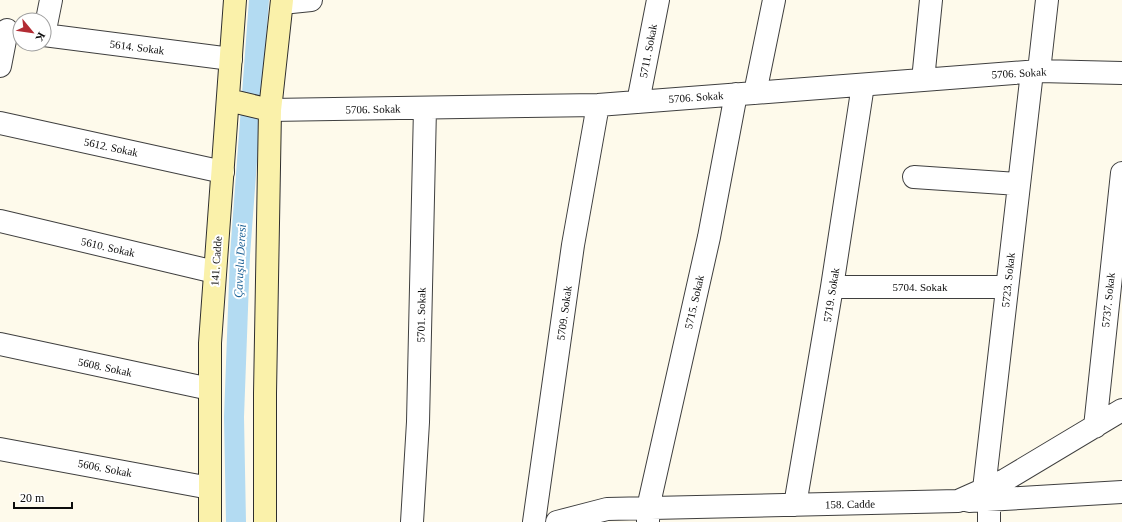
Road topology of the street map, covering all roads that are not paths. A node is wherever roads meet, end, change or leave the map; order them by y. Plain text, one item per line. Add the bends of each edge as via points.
1 (51, 0) edge
2 (235, 0) edge
3 (311, 0) edge
4 (658, 0) edge
5 (774, 0) edge
6 (931, 0) edge
7 (1046, 0) edge
8 (282, 1) edge
9 (49, 12) edge
10 (9, 30) edge
11 (52, 36) edge
12 (231, 59) junction
13 (0, 66) edge
14 (1035, 71) junction
15 (1122, 74) edge
16 (923, 80) junction
17 (863, 85) junction
18 (745, 94) junction
19 (229, 100) junction
20 (638, 102) junction
21 (598, 104) junction
22 (425, 108) junction
23 (269, 110) junction
24 (0, 123) edge
25 (223, 172) junction
26 (1122, 173) edge
27 (914, 177) dead end
28 (1019, 184) junction
29 (0, 221) edge
30 (215, 272) junction
31 (832, 286) junction
32 (1007, 287) junction
33 (0, 344) edge
34 (210, 389) junction
35 (1122, 410) edge
36 (1095, 427) junction
37 (0, 449) edge
38 (210, 488) junction
39 (1122, 492) edge
40 (987, 494) junction
41 (795, 505) junction
42 (769, 514) edge
43 (648, 515) edge
44 (210, 522) edge
45 (264, 522) edge
46 (412, 522) edge
47 (534, 522) edge
48 (556, 522) edge
49 (989, 522) edge

1 - 9 street
2 - 12 street, 141. Cadde
3 - 8 street
4 - 20 street, 5711. Sokak
5 - 18 street, 5715. Sokak
6 - 16 street
7 - 14 street, 5723. Sokak
8 - 23 street
10 - 13 street
11 - 12 street, 5614. Sokak
12 - 19 street, 141. Cadde
14 - 15 street, 5706. Sokak
14 - 16 street, 5706. Sokak
14 - 28 street, 5723. Sokak
16 - 17 street, 5706. Sokak
17 - 18 street, 5706. Sokak
17 - 31 street, 5719. Sokak
18 - 20 street, 5706. Sokak
18 - 43 street, 5715. Sokak via 709,237
19 - 23 street
19 - 25 street, 141. Cadde
20 - 21 street, 5706. Sokak
21 - 22 street, 5706. Sokak
21 - 47 street, 5709. Sokak via 573,245
22 - 23 street, 5706. Sokak
22 - 46 street, 5701. Sokak via 418,422
23 - 45 street
24 - 25 street, 5612. Sokak
25 - 30 street, 141. Cadde
26 - 36 street, 5737. Sokak
27 - 28 street
28 - 32 street, 5723. Sokak
29 - 30 street, 5610. Sokak
30 - 34 street, 141. Cadde
31 - 32 street, 5704. Sokak
31 - 41 street, 5719. Sokak
32 - 40 street, 5723. Sokak
33 - 34 street, 5608. Sokak
34 - 38 street, 141. Cadde
35 - 36 street, 158. Cadde
36 - 40 street, 158. Cadde via 1005,480
37 - 38 street, 5606. Sokak
38 - 44 street, 141. Cadde
39 - 40 street
40 - 41 street, 158. Cadde via 958,501
40 - 49 street, 5723. Sokak
41 - 42 street, 158. Cadde
42 - 43 street, 158. Cadde
43 - 48 street, 158. Cadde via 607,509

